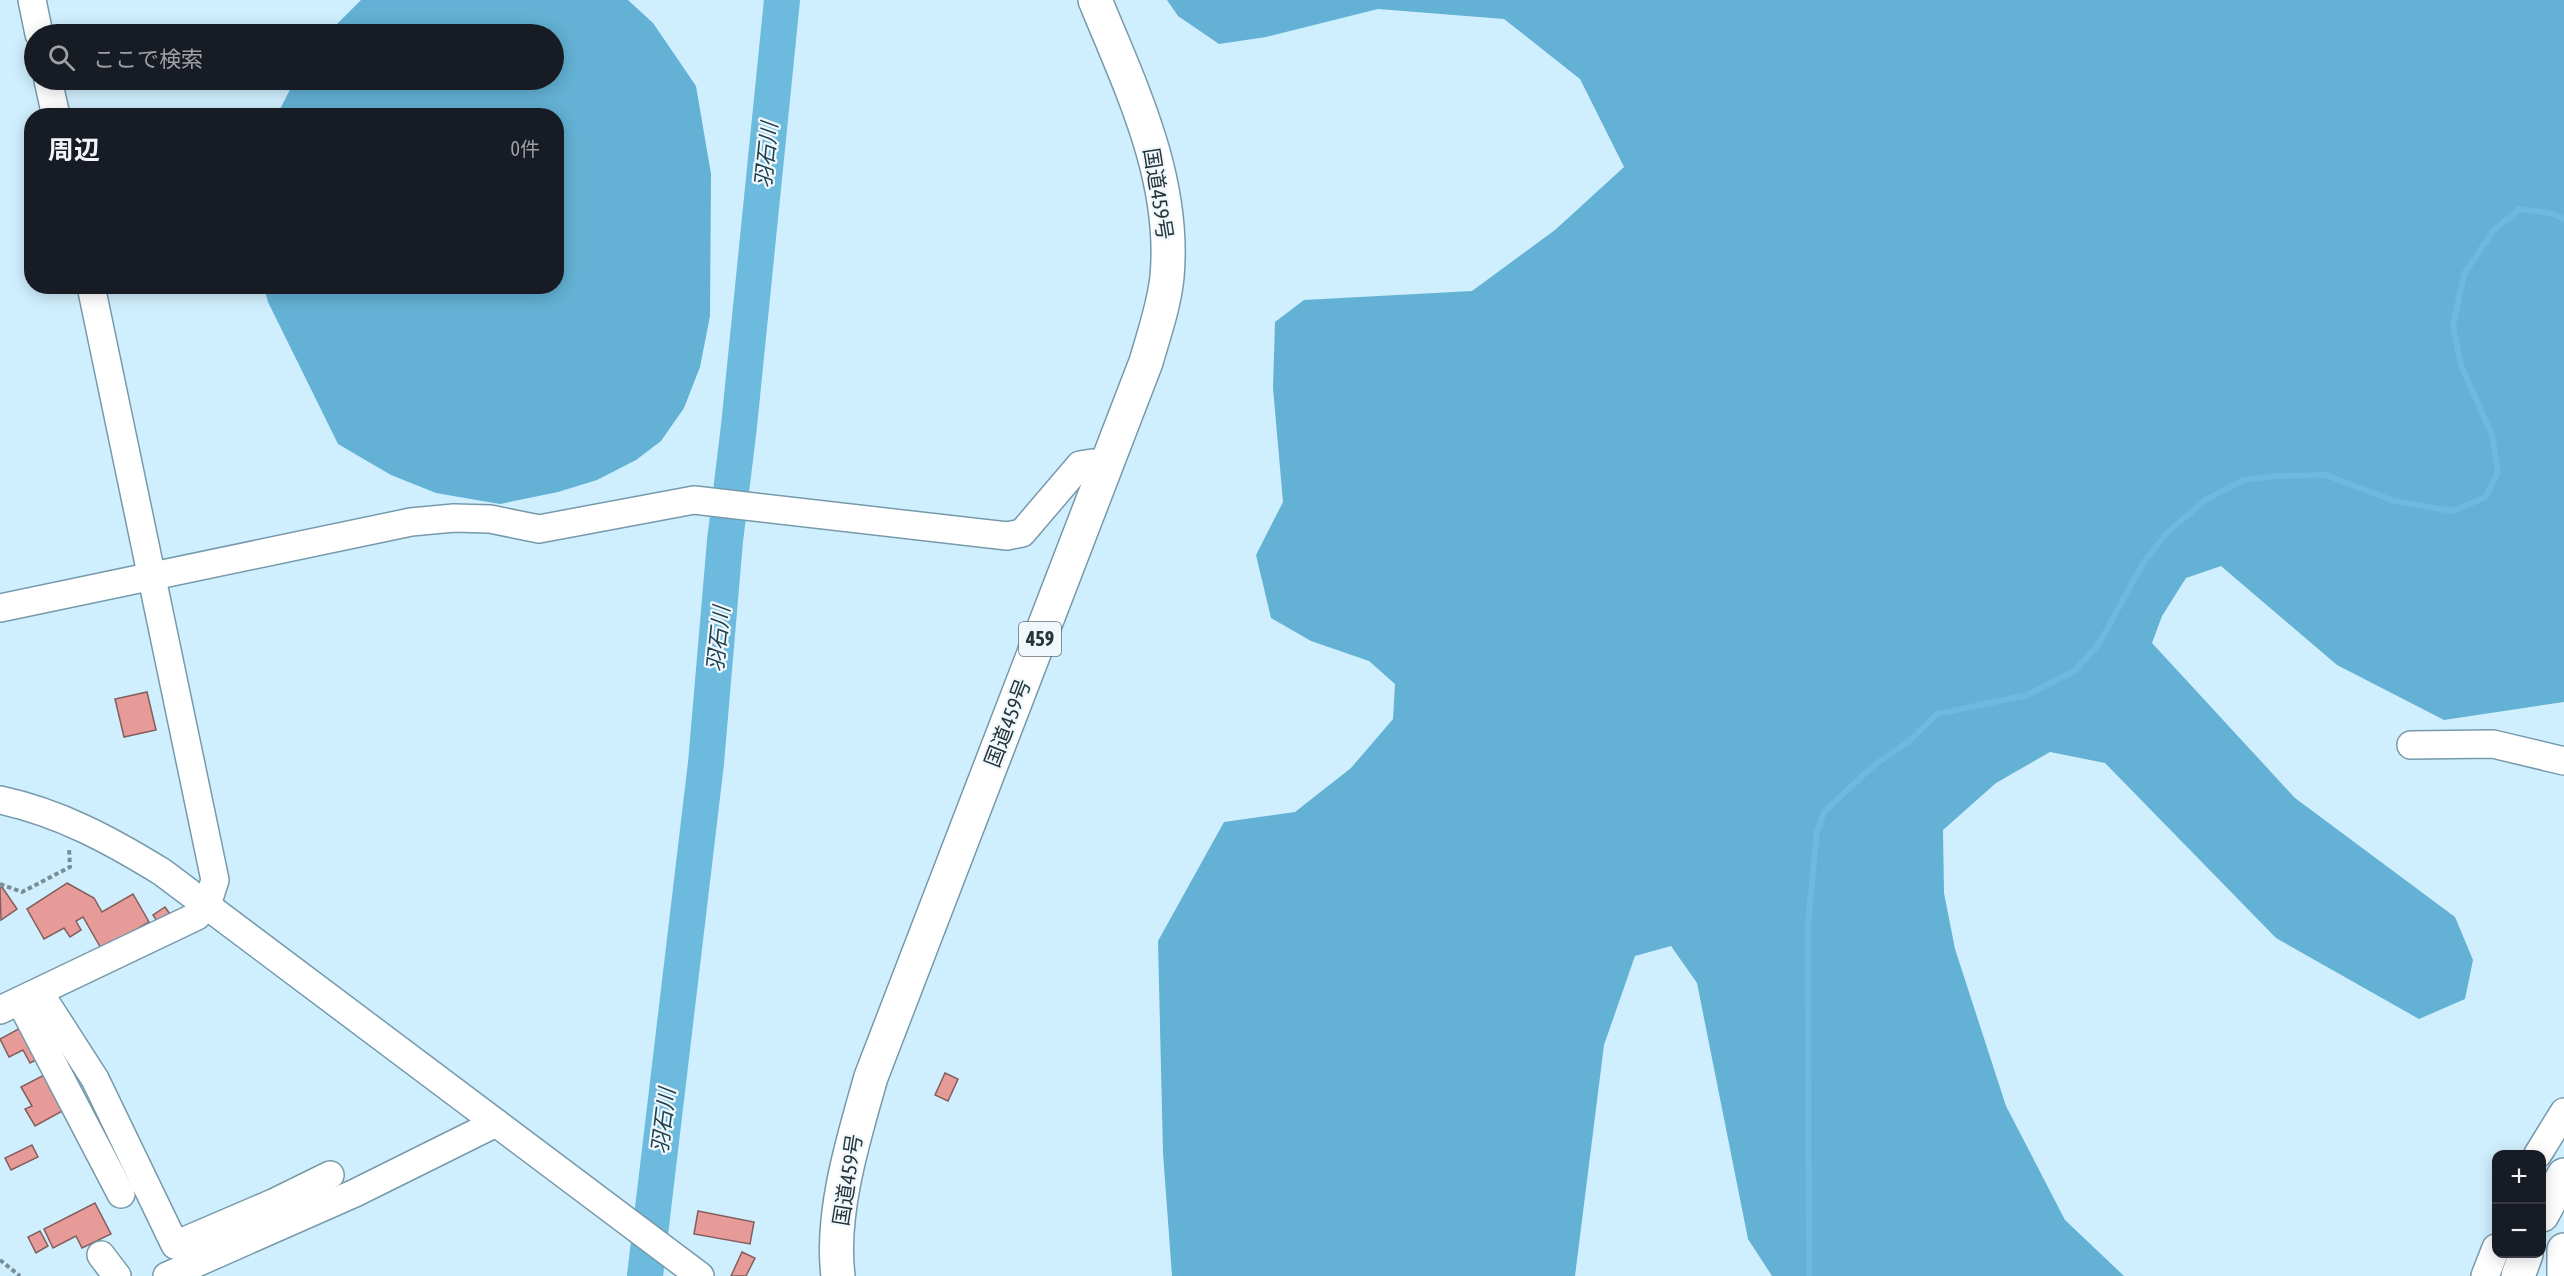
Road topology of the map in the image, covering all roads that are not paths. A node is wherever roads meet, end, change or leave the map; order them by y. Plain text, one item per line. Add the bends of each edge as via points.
1 (32, 0) edge
2 (1095, 0) edge
3 (37, 24) edge
4 (50, 90) edge
5 (54, 108) edge
6 (93, 294) edge
7 (1106, 465) junction
8 (152, 577) junction
9 (0, 609) edge
10 (2411, 745) dead end
11 (2564, 761) edge
12 (0, 800) edge
13 (207, 905) junction
14 (20, 1001) edge
15 (2564, 1112) edge
16 (496, 1123) junction
17 (2541, 1150) edge
18 (330, 1175) dead end
19 (2564, 1175) edge
20 (120, 1194) dead end
21 (2546, 1206) edge
22 (278, 1214) junction
23 (2564, 1250) edge
24 (100, 1255) dead end
25 (2492, 1258) edge
26 (2525, 1258) edge
27 (117, 1276) edge
28 (167, 1276) edge
29 (700, 1276) edge
30 (838, 1276) edge
31 (2485, 1276) edge
32 (2518, 1276) edge
33 (2564, 1276) edge

1 - 3 street
2 - 7 highway, 国道459号 / 459 via 1143,118 1167,225 1167,278 1158,321
4 - 5 street
6 - 8 street
7 - 8 street via 1080,465 1022,533 1007,536 694,500 539,529 490,519 411,522
7 - 30 highway, 国道459号 / 459 via 871,1077 850,1150 840,1215
8 - 9 street
8 - 13 street via 215,880
10 - 11 street via 2493,744
12 - 13 street via 67,820 120,846
13 - 14 street via 197,916
13 - 16 street
14 - 20 street
14 - 22 street via 95,1079 175,1245
15 - 17 street
16 - 22 street via 355,1193
16 - 29 street
18 - 22 street
19 - 21 highway
22 - 28 street
23 - 33 highway
24 - 27 street
25 - 31 street
26 - 32 highway

